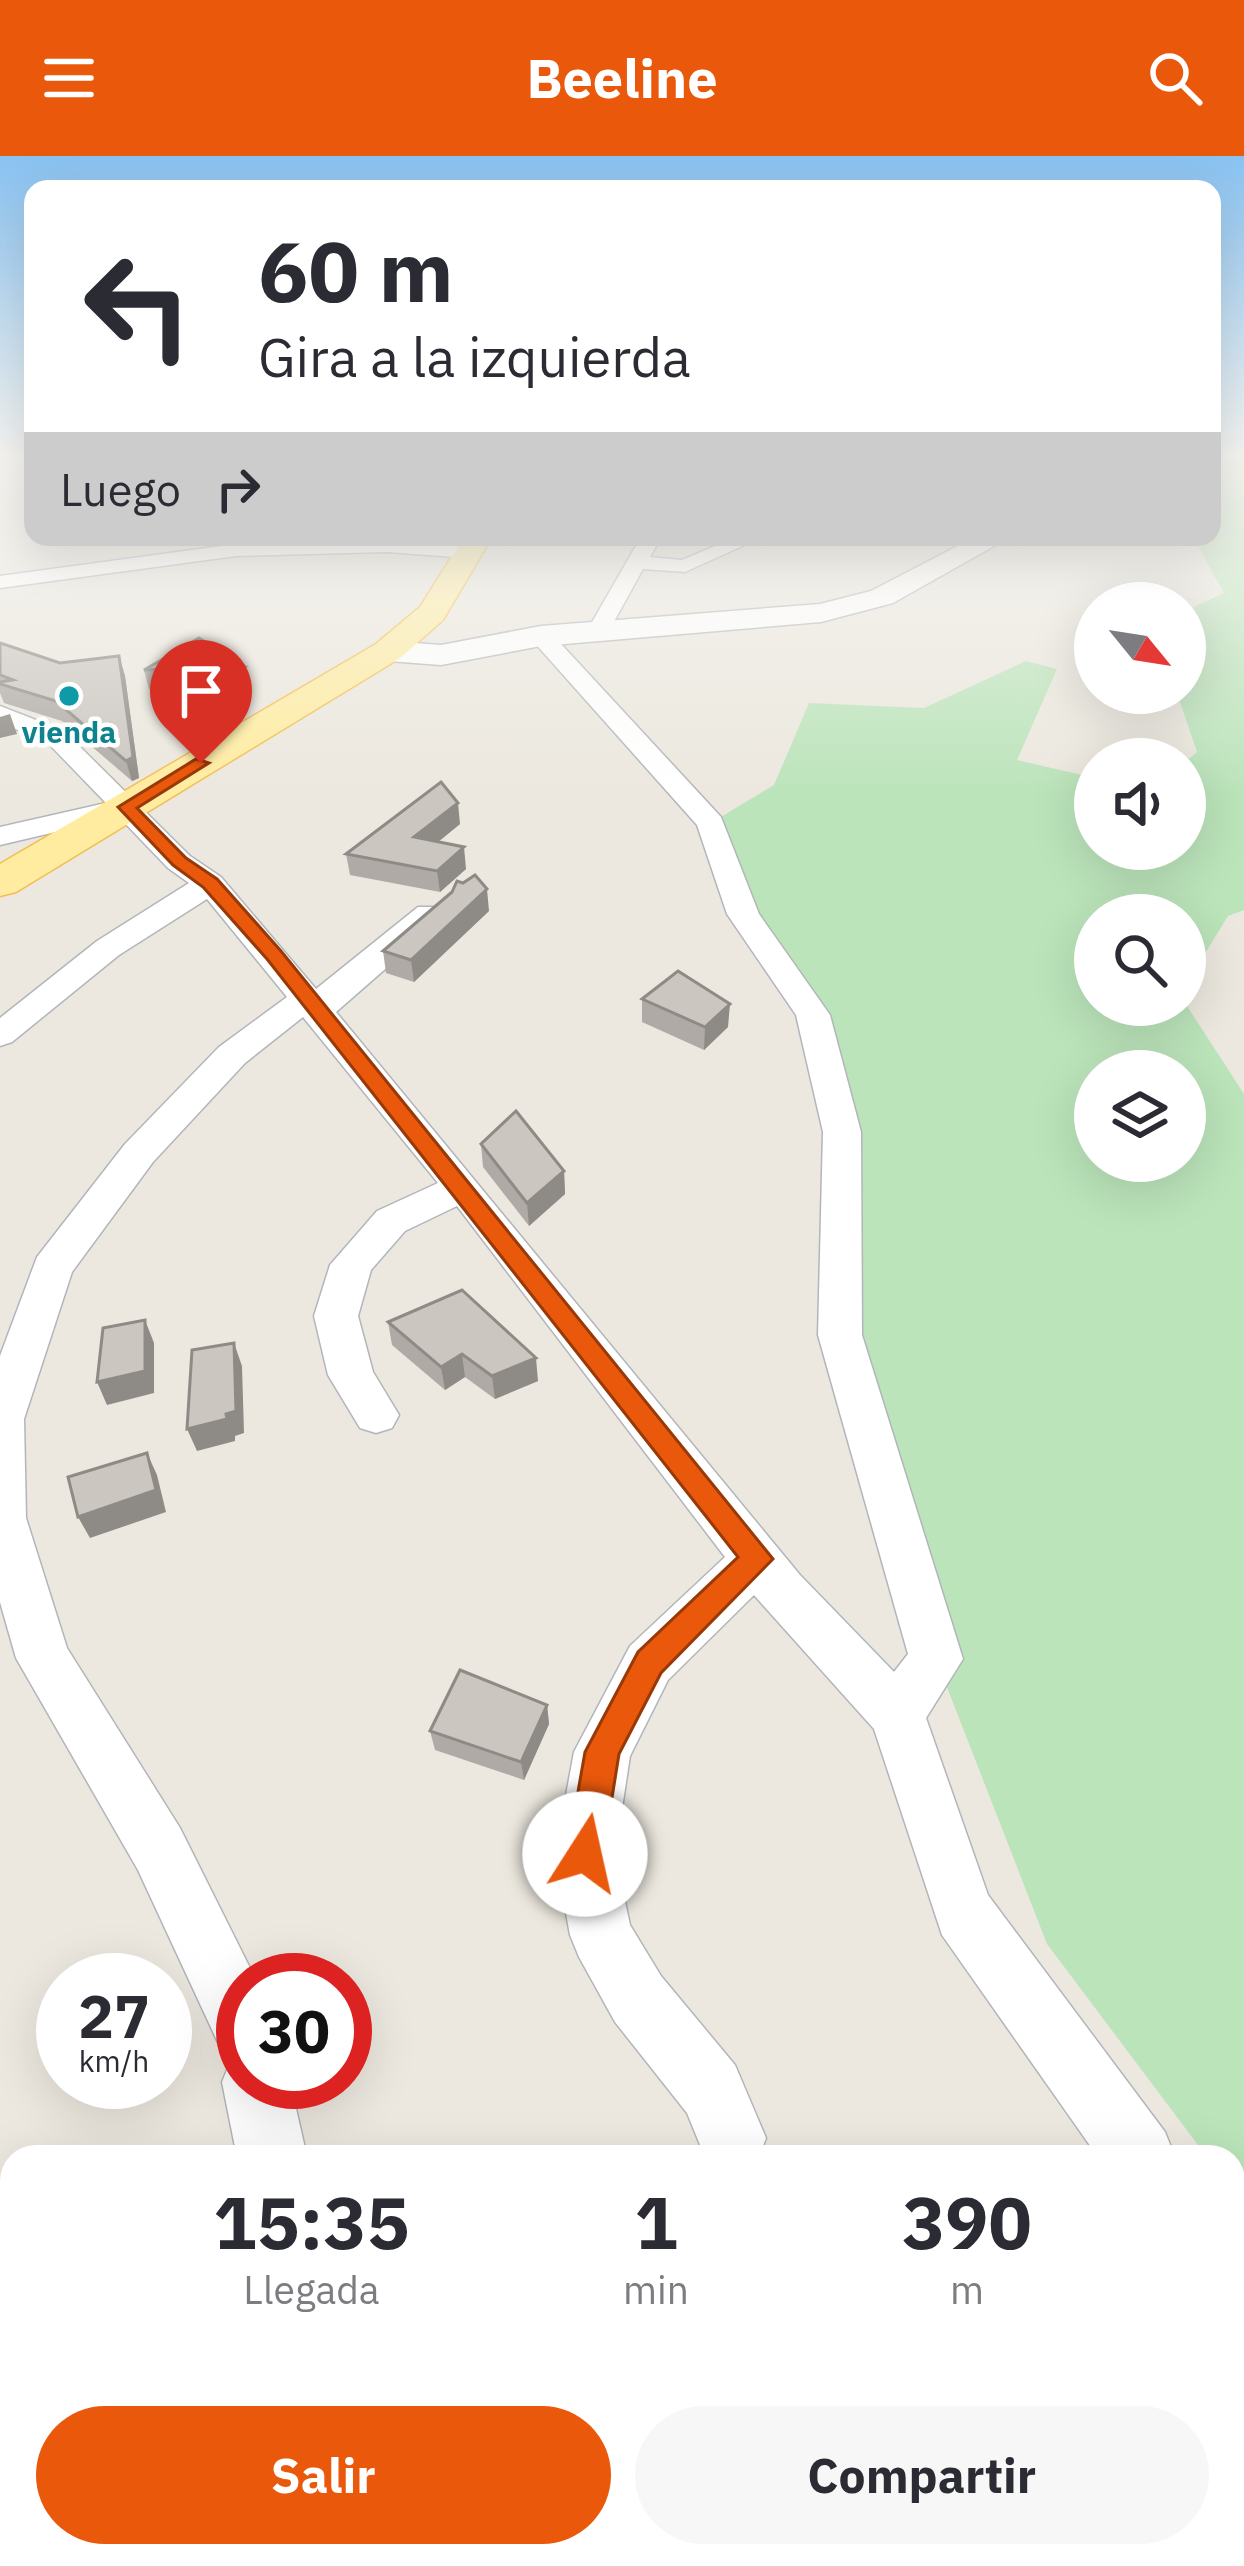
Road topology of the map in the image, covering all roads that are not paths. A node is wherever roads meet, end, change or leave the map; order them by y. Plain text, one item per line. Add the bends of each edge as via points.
1 (92, 569) edge
2 (458, 569) edge
3 (633, 569) edge
4 (934, 569) edge
5 (0, 582) edge
6 (598, 631) junction
7 (542, 636) junction
8 (388, 651) junction
9 (0, 714) edge
10 (126, 807) junction
11 (0, 836) edge
12 (0, 883) edge
13 (210, 883) junction
14 (440, 904) edge
15 (313, 1003) junction
16 (0, 1035) edge
17 (463, 1186) junction
18 (376, 1415) dead end
19 (757, 1559) junction
20 (897, 1714) junction
21 (216, 1968) edge
22 (262, 2109) edge
23 (732, 2138) dead end
24 (269, 2145) edge
25 (1131, 2145) edge

1 - 5 street
2 - 8 main road via 432,613
3 - 6 street
4 - 6 main road via 882,597 821,614
6 - 7 main road
7 - 8 main road via 441,655
7 - 20 street via 711,823 742,914 813,1015 842,1132 840,1335 935,1659
8 - 10 main road
9 - 10 street via 55,736
10 - 11 street
10 - 12 main road
10 - 13 street
13 - 15 street
13 - 16 street via 108,948
14 - 15 street
15 - 17 street
15 - 21 street via 232,1055 139,1154 52,1268 1,1419 2,1518 43,1658 159,1849
17 - 18 street via 391,1221 351,1265 336,1316 351,1375
17 - 19 street
19 - 20 street
19 - 23 street via 650,1663 602,1752 585,1854 601,1936 638,2000 711,2089
20 - 25 street via 964,1913
22 - 24 street

